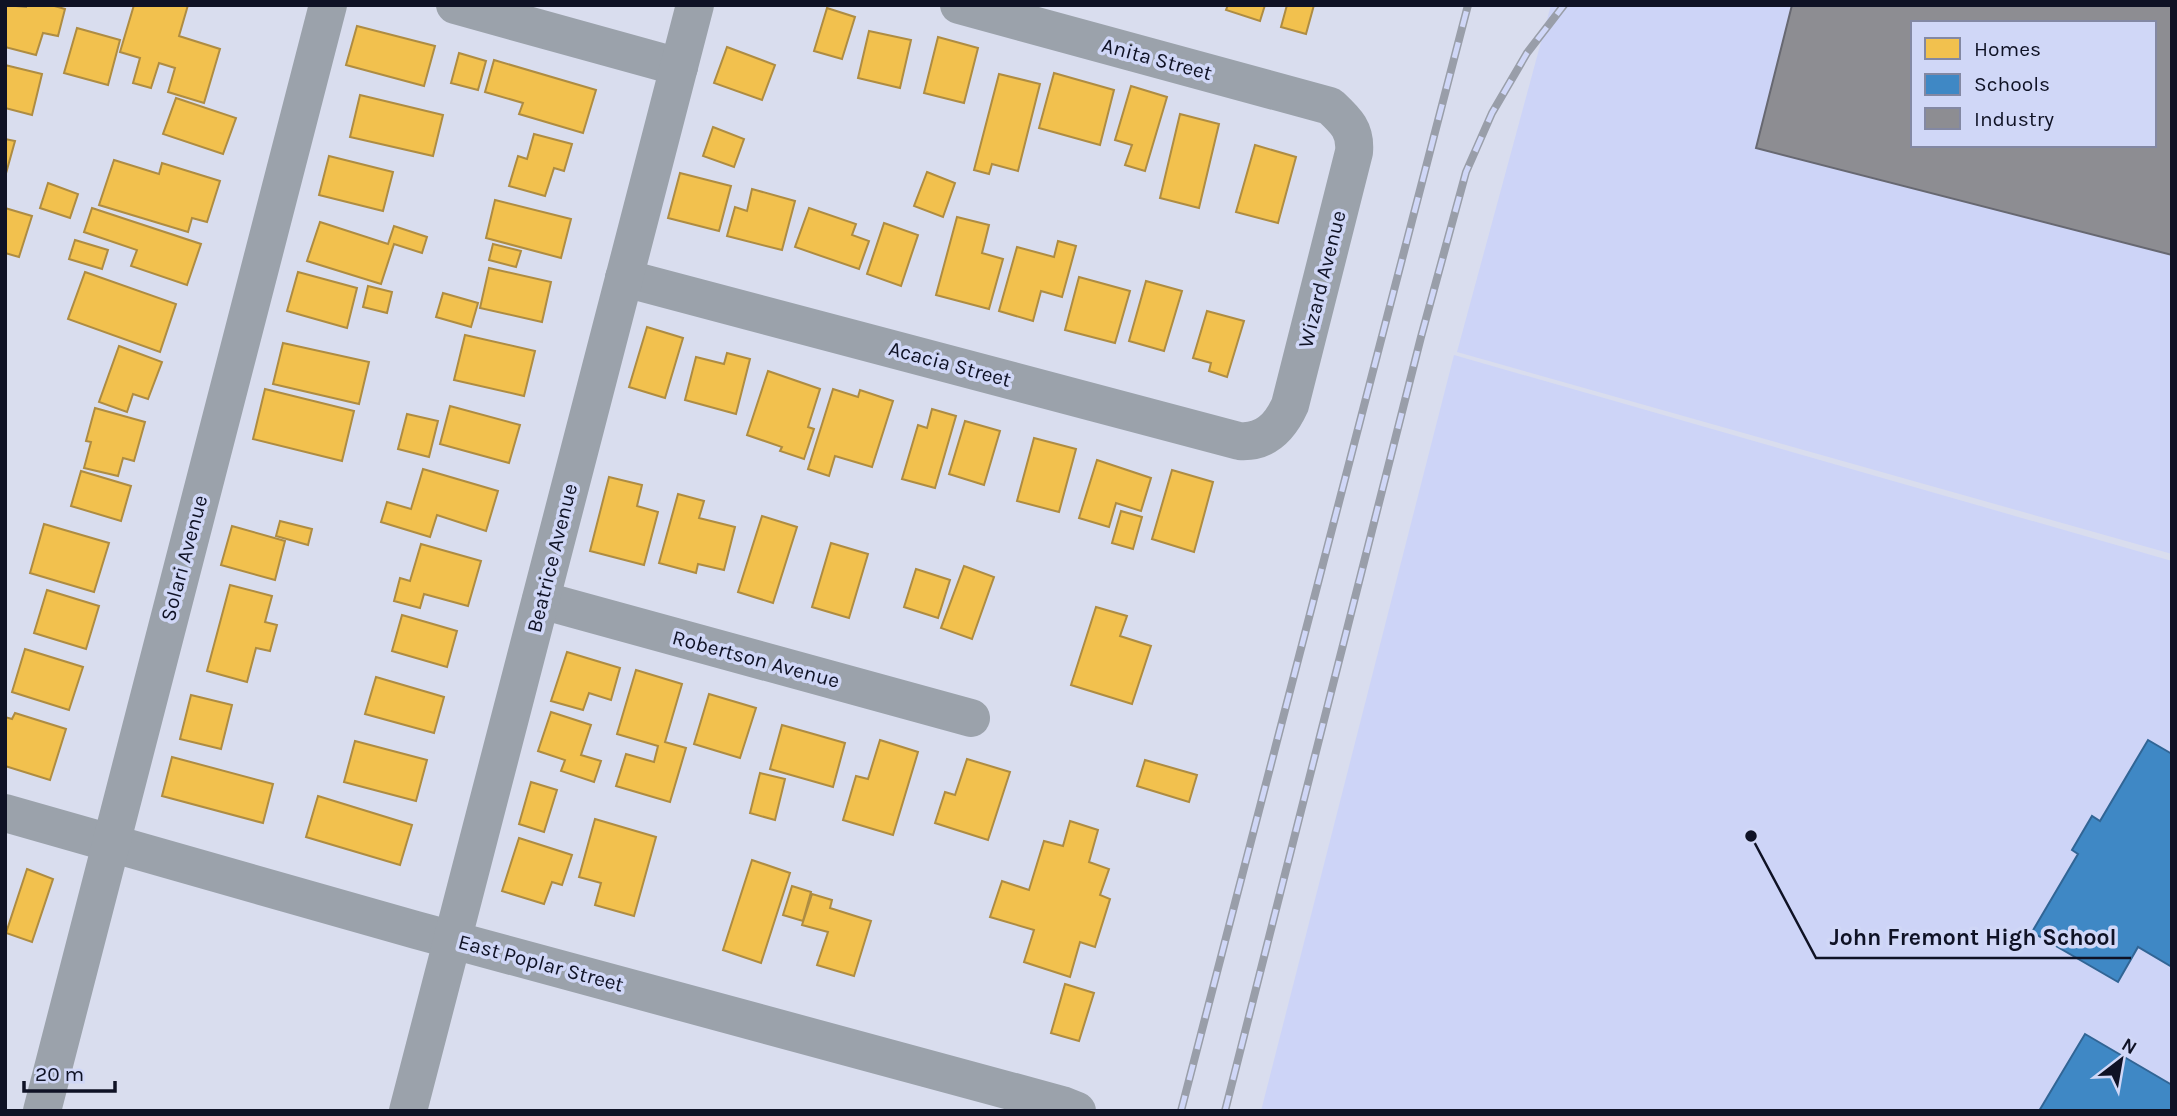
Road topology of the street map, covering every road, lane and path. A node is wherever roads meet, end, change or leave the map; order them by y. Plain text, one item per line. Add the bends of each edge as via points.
1 (328, 5) edge
2 (455, 5) edge
3 (695, 5) edge
4 (959, 5) edge
5 (679, 67) junction
6 (1349, 124) joint
7 (624, 278) junction
8 (1274, 430) joint
9 (541, 600) junction
10 (971, 718) dead end
11 (5, 813) edge
12 (111, 843) junction
13 (452, 938) junction
14 (42, 1111) edge
15 (408, 1111) edge
16 (1077, 1111) edge

1 - 12 street, Solari Avenue
2 - 5 street
3 - 5 street, Beatrice Avenue
4 - 6 street, Anita Street via 1330,106
5 - 7 street, Beatrice Avenue
6 - 8 street, Wizard Avenue via 1354,152 1290,405
7 - 8 street, Acacia Street via 1239,441 1253,442
7 - 9 street, Beatrice Avenue
9 - 10 street, Robertson Avenue
9 - 13 street, Beatrice Avenue
11 - 12 street, East Poplar Street
12 - 13 street, East Poplar Street
12 - 14 street, Solari Avenue
13 - 15 street, Beatrice Avenue
13 - 16 street, East Poplar Street

